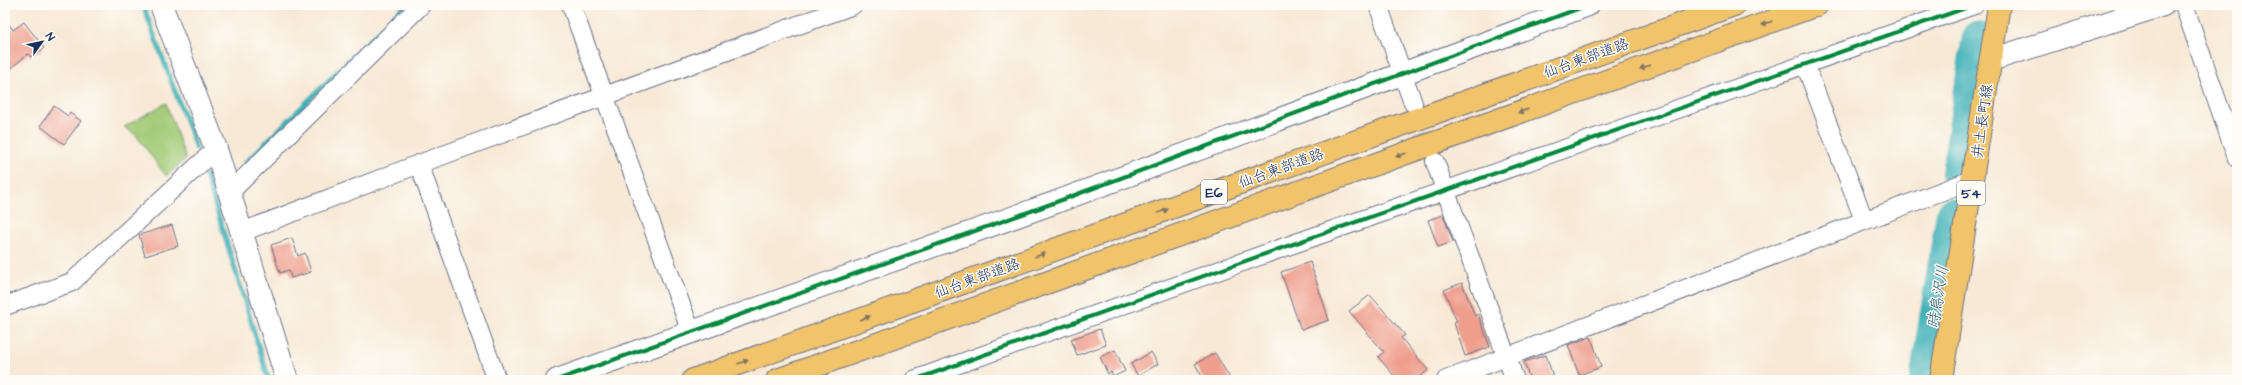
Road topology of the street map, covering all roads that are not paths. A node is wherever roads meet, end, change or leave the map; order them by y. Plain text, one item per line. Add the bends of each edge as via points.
1 (161, 5) edge
2 (421, 5) edge
3 (571, 5) edge
4 (853, 5) edge
5 (1378, 5) edge
6 (1588, 5) edge
7 (1734, 5) edge
8 (1817, 5) edge
9 (1974, 5) edge
10 (1999, 5) edge
11 (2163, 5) edge
12 (2184, 5) edge
13 (1991, 60) junction
14 (1805, 64) junction
15 (1403, 74) junction
16 (605, 97) junction
17 (1413, 103) tunnel mouth
18 (216, 149) junction
19 (2237, 158) edge
20 (1434, 162) tunnel mouth
21 (419, 164) junction
22 (1974, 179) junction
23 (1444, 191) junction
24 (230, 192) junction
25 (1864, 220) junction
26 (242, 232) junction
27 (5, 306) edge
28 (691, 332) junction
29 (1506, 356) junction
30 (287, 380) edge
31 (497, 380) edge
32 (557, 380) edge
33 (693, 380) edge
34 (777, 380) edge
35 (914, 380) edge
36 (1446, 380) edge
37 (1515, 380) edge
38 (1942, 380) edge

1 - 18 street
2 - 24 street
3 - 16 street
4 - 16 street
5 - 15 street
6 - 15 street
33 -> 7 main road, 仙台東部道路 / E6
8 -> 34 main road, 仙台東部道路 / E6
9 - 14 street
10 - 13 main road, 井土長町線 / 54
11 - 13 street
12 - 19 street
13 - 22 main road, 井土長町線 / 54
14 - 23 street
14 - 25 street
15 - 17 street
15 - 28 street via 1048,205
16 - 21 street
16 - 28 street
18 - 24 street
18 - 27 street via 72,282
20 - 23 street
21 - 26 street
21 - 31 street
22 - 25 street
22 - 38 main road, 井土長町線 / 54
23 - 29 street
23 - 35 street
24 - 26 street
25 - 29 street
26 - 30 street
28 - 32 street
29 - 36 street
29 - 37 street

